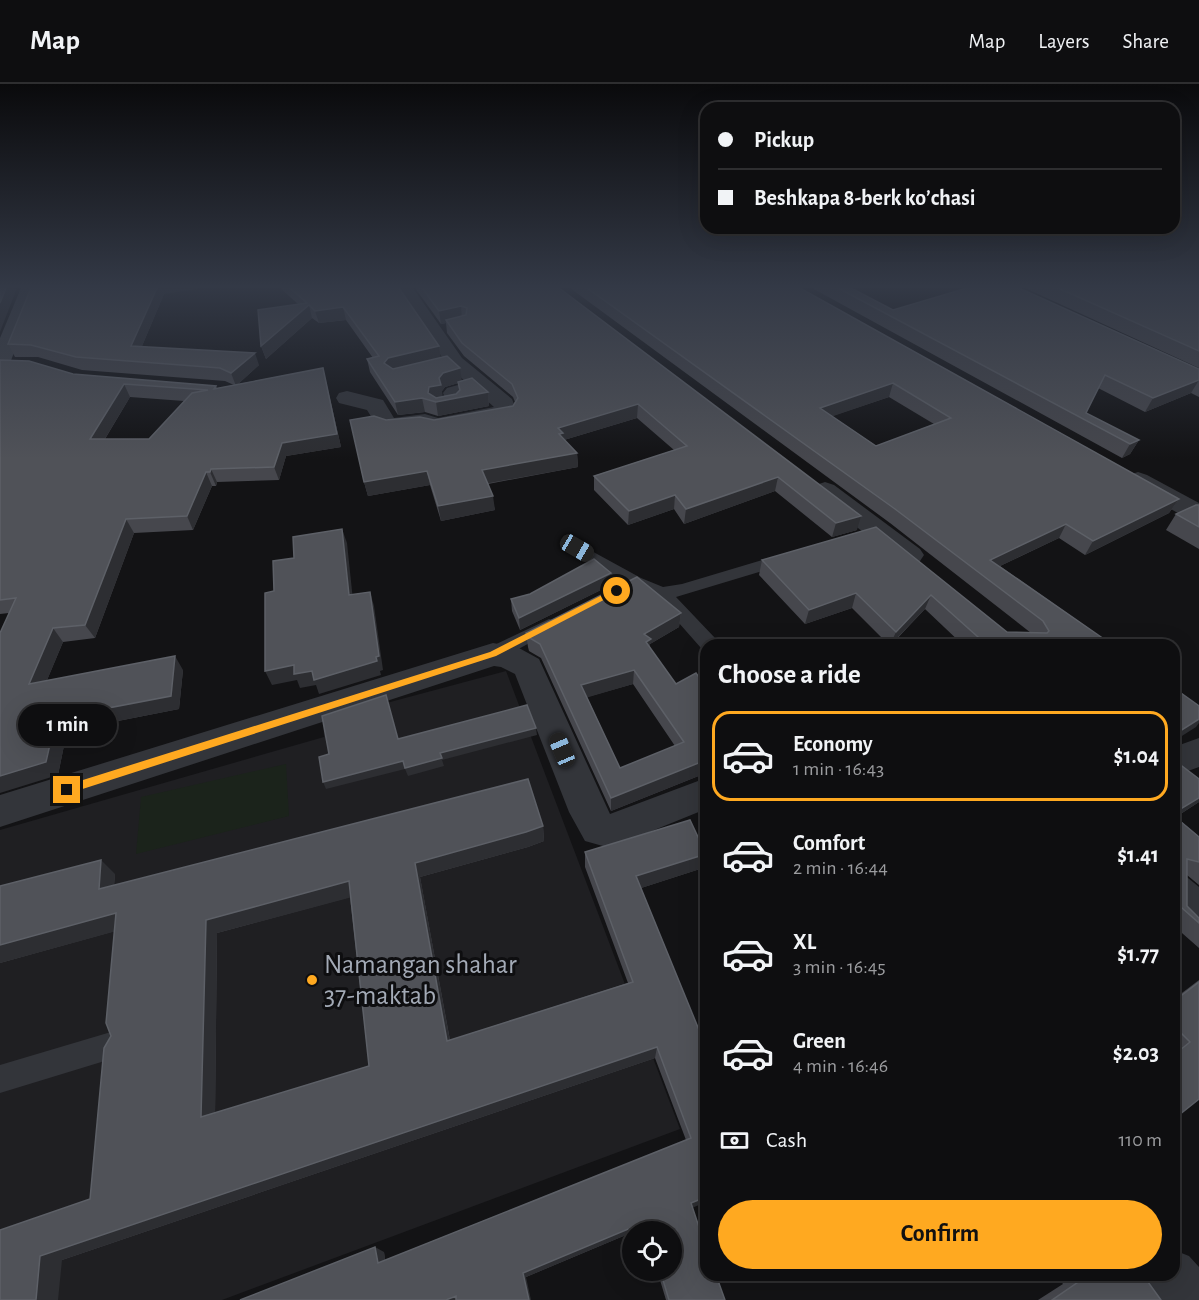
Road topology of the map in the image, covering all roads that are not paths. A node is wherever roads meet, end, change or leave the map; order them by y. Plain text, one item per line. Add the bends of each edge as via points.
1 (13, 345) edge
2 (443, 345) edge
3 (6, 364) edge
4 (480, 383) junction
5 (347, 398) dead end
6 (438, 405) edge
7 (1116, 468) edge
8 (803, 474) edge
9 (1199, 514) edge
10 (577, 548) dead end
11 (803, 553) edge
12 (924, 567) edge
13 (635, 582) junction
14 (662, 593) junction
15 (608, 596) edge
16 (567, 616) edge
17 (704, 639) edge
18 (493, 654) junction
19 (1199, 752) edge
20 (1180, 760) edge
21 (700, 795) edge
22 (0, 811) edge
23 (1180, 897) edge
24 (1199, 914) edge
25 (111, 1046) edge
26 (0, 1078) edge
27 (1175, 1281) edge
28 (1192, 1300) edge

1 - 3 street
2 - 4 street via 450,363
4 - 5 street via 504,404 506,412 436,425 425,421 390,425 375,405
4 - 6 lane via 452,391 453,402
7 - 9 street
8 - 12 street via 869,534
10 - 13 lane
11 - 14 lane
13 - 14 lane
13 - 15 lane
14 - 17 lane
16 - 18 lane
18 - 21 street via 507,656 528,668 598,829 610,831
18 - 22 street
19 - 20 street
23 - 24 street
25 - 26 lane
27 - 28 street

